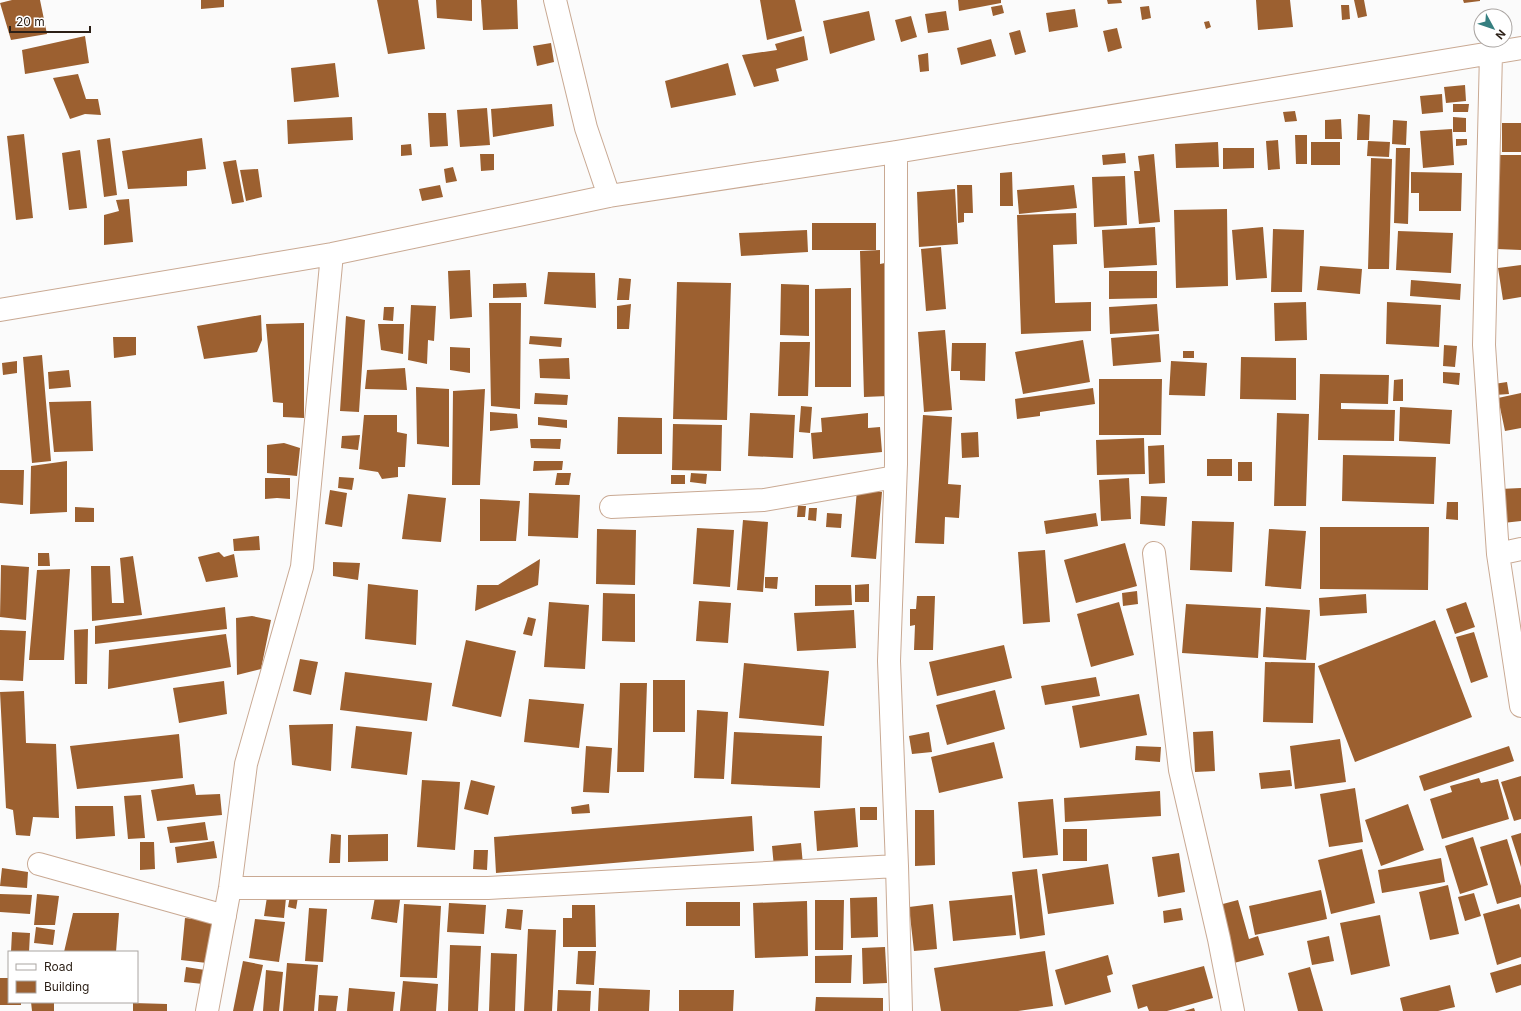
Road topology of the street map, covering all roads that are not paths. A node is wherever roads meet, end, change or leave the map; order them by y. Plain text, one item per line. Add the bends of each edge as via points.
1 (555, 0) edge
2 (1521, 48) edge
3 (1491, 53) junction
4 (896, 152) junction
5 (609, 196) junction
6 (332, 254) junction
7 (0, 310) edge
8 (895, 477) junction
9 (611, 507) dead end
10 (1521, 549) edge
11 (1154, 553) dead end
12 (1498, 554) junction
13 (1521, 706) edge
14 (39, 864) dead end
15 (898, 866) junction
16 (230, 888) junction
17 (225, 916) junction
18 (207, 1011) edge
19 (901, 1011) edge
20 (1233, 1011) edge

1 - 5 street via 586,128
2 - 3 street
3 - 4 street
3 - 12 street via 1484,345
4 - 5 street
4 - 8 street
5 - 6 street
6 - 7 street
6 - 16 street via 302,567 246,764
8 - 9 street via 764,500
8 - 15 street via 889,661
10 - 12 street
11 - 20 street via 1180,770
12 - 13 street
14 - 17 street
15 - 16 street via 488,888
15 - 19 street
16 - 17 street
17 - 18 street

